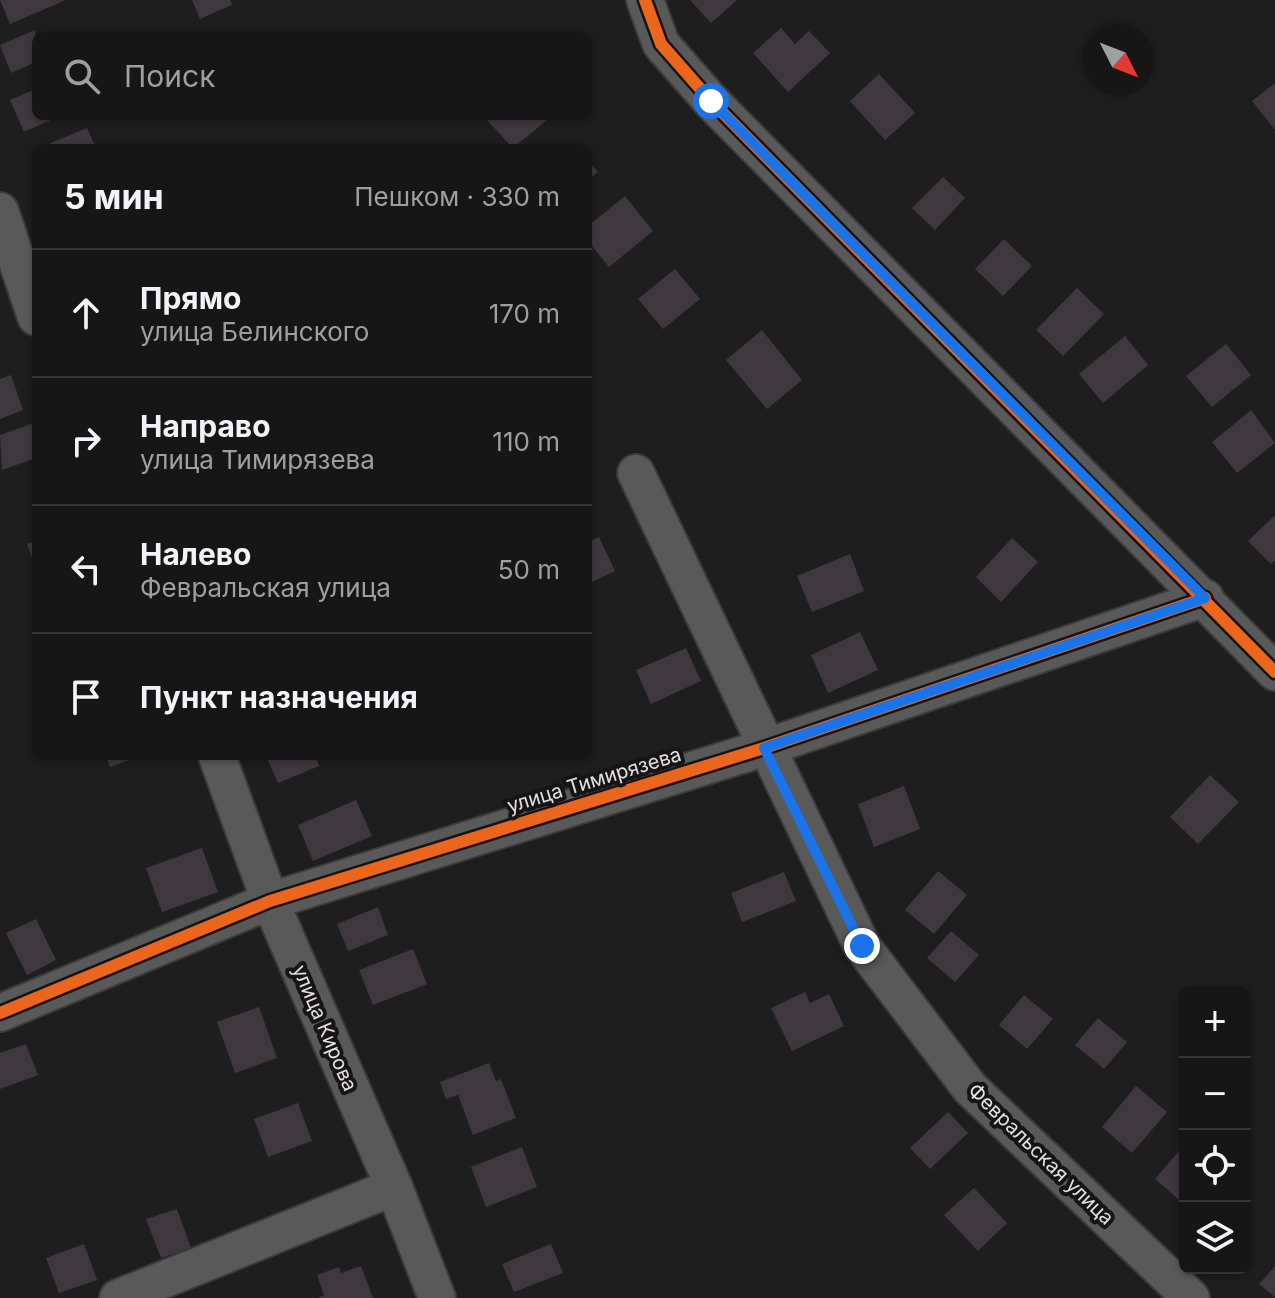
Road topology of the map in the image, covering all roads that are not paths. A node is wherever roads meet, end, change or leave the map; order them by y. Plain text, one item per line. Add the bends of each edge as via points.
1 (645, 0) edge
2 (0, 211) edge
3 (32, 305) edge
4 (636, 473) dead end
5 (1205, 598) junction
6 (1275, 672) edge
7 (764, 748) junction
8 (218, 760) edge
9 (270, 901) junction
10 (0, 1013) edge
11 (394, 1187) junction
12 (118, 1298) edge
13 (437, 1298) edge
14 (1191, 1298) edge

1 - 5 street via 661,44 711,101
2 - 3 street
4 - 7 street, Февральская улица
5 - 6 street
5 - 7 street, улица Тимирязева
7 - 9 street, улица Тимирязева
7 - 14 street, Февральская улица via 862,946 970,1088
8 - 9 street, улица Кирова
9 - 10 street, улица Тимирязева
9 - 11 street, улица Кирова
11 - 12 street
11 - 13 street, улица Кирова

